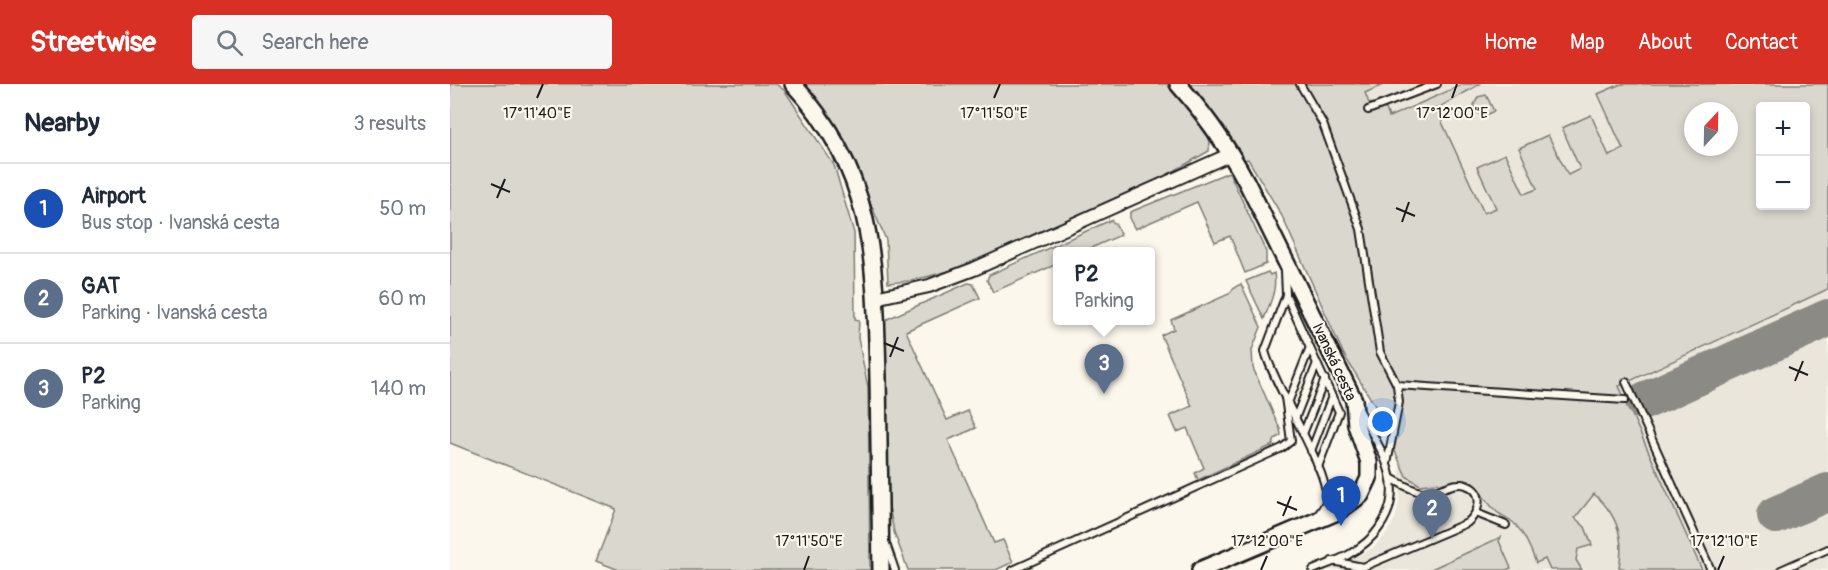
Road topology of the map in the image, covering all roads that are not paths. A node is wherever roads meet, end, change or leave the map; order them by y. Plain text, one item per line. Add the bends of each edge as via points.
1 (793, 84) edge
2 (1178, 84) edge
3 (1300, 84) edge
4 (1437, 84) edge
5 (1368, 110) dead end
6 (1231, 154) junction
7 (1284, 258) junction
8 (1286, 295) junction
9 (875, 298) junction
10 (1310, 347) junction
11 (1317, 363) junction
12 (1324, 379) junction
13 (1626, 382) dead end
14 (1397, 385) junction
15 (1332, 396) junction
16 (1354, 399) junction
17 (1286, 400) junction
18 (1625, 400) dead end
19 (1295, 419) junction
20 (1303, 434) junction
21 (1311, 452) junction
22 (1387, 464) junction
23 (1318, 467) junction
24 (1391, 478) junction
25 (1476, 513) junction
26 (1313, 522) junction
27 (1506, 525) dead end
28 (880, 526) junction
29 (1828, 549) edge
30 (1332, 561) junction
31 (881, 570) edge
32 (896, 570) edge
33 (1013, 570) edge
34 (1200, 570) edge
35 (1313, 570) edge
36 (1711, 570) edge
37 (1781, 570) edge

1 - 9 street via 830,134 861,198
2 - 6 street, Ivanská cesta
3 - 14 lane via 1323,124 1361,229 1380,352
4 - 5 lane
6 - 7 street, Ivanská cesta
6 - 9 street via 974,269 929,286
7 - 8 lane
7 - 16 street, Ivanská cesta
8 - 10 lane
8 - 17 lane via 1265,351
9 - 28 street
10 - 11 lane
10 - 17 lane
11 - 12 lane
11 - 19 lane
12 - 15 lane
12 - 20 lane
13 - 36 lane
14 - 18 lane
14 - 22 lane via 1400,402
15 - 21 lane
15 - 23 lane via 1339,412
16 - 22 lane
16 - 26 street, Ivanská cesta via 1369,478 1355,501
17 - 19 lane
17 - 33 lane via 1291,441 1282,448
19 - 20 lane
20 - 21 lane
21 - 23 lane
22 - 24 lane
23 - 26 lane via 1326,502
24 - 25 lane via 1424,493 1455,484 1466,485 1479,498
24 - 30 lane via 1390,507 1379,528 1348,555
25 - 27 lane
25 - 30 lane via 1467,523 1363,567
26 - 34 street, Ivanská cesta
28 - 31 street
28 - 32 lane
29 - 37 lane
30 - 35 lane

